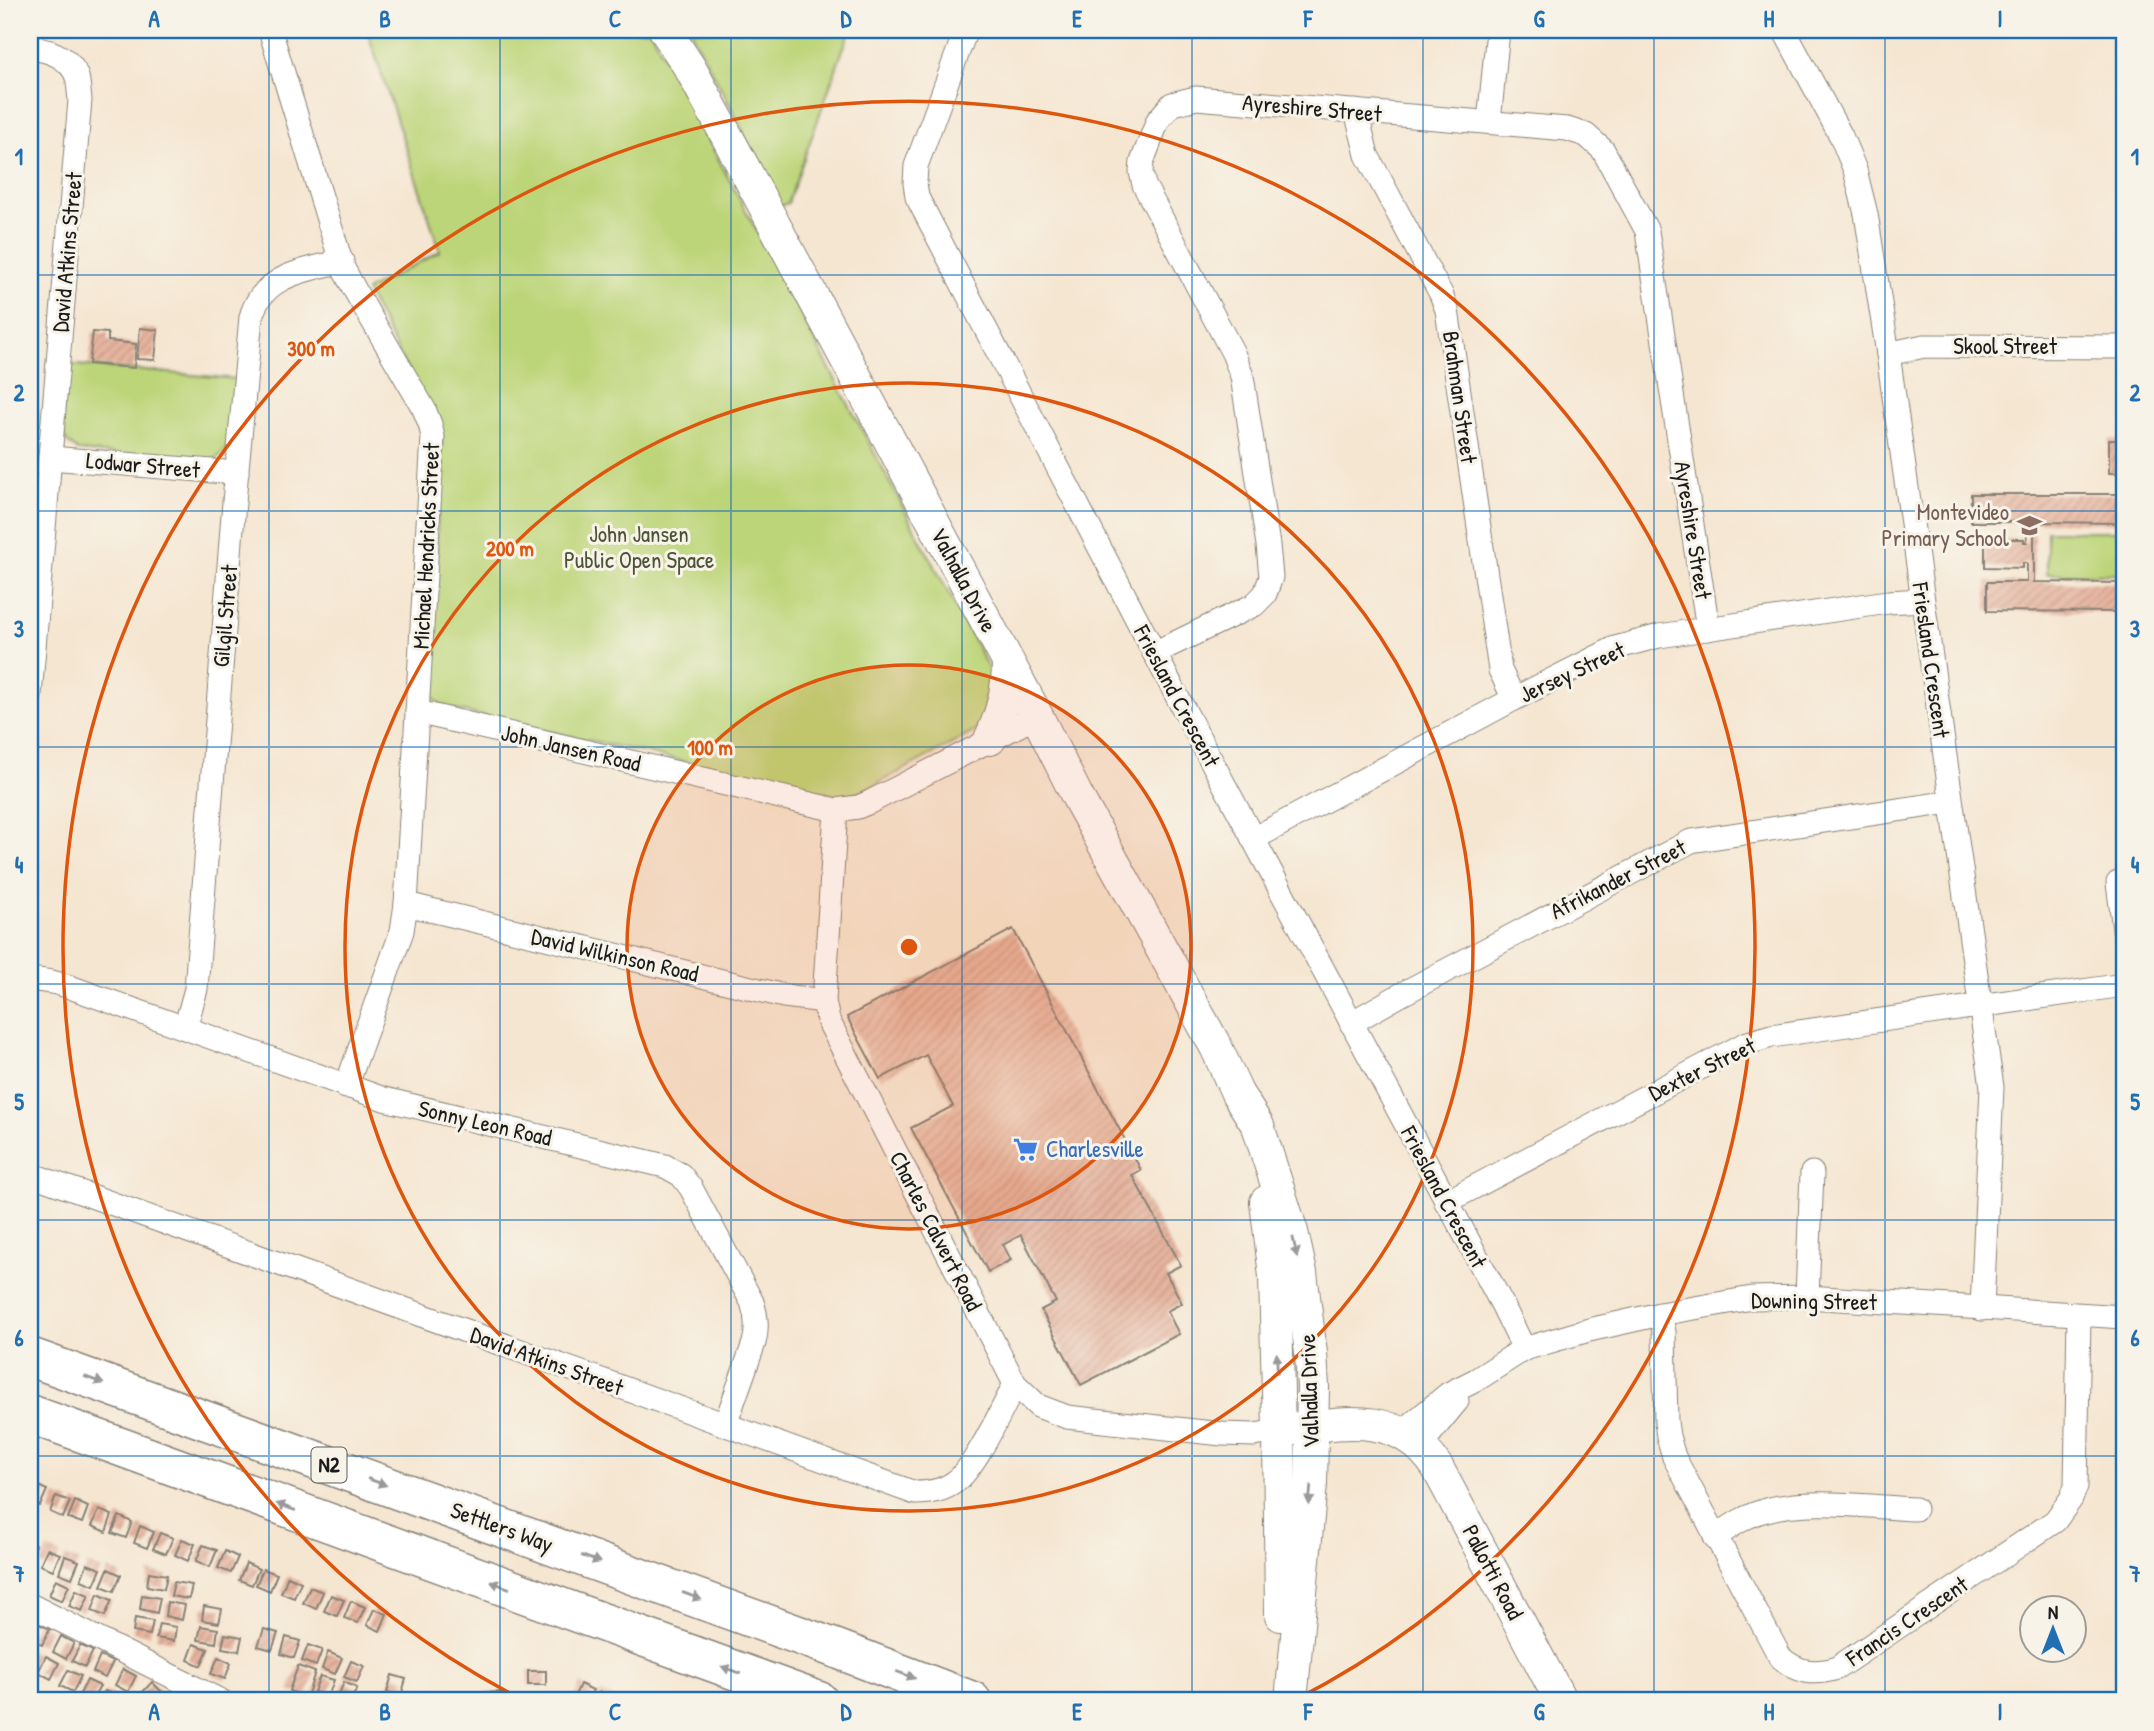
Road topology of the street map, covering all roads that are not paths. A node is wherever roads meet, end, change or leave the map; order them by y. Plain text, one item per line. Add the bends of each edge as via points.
1 (270, 30) edge
2 (665, 30) edge
3 (677, 30) edge
4 (965, 30) edge
5 (1498, 30) edge
6 (1785, 30) edge
7 (30, 48) edge
8 (690, 68) junction
9 (1356, 111) junction
10 (1489, 122) junction
11 (342, 261) junction
12 (2124, 347) edge
13 (1888, 354) junction
14 (50, 458) junction
15 (237, 472) junction
16 (1922, 600) junction
17 (1708, 629) junction
18 (1154, 653) junction
19 (1008, 663) junction
20 (30, 695) edge
21 (1514, 699) junction
22 (417, 712) junction
23 (1037, 716) junction
24 (990, 739) junction
25 (1951, 802) junction
26 (836, 810) junction
27 (1253, 839) junction
28 (2118, 883) dead end
29 (406, 904) junction
30 (2124, 929) edge
31 (30, 979) edge
32 (2124, 985) edge
33 (824, 1001) junction
34 (1981, 1006) junction
35 (1351, 1023) junction
36 (185, 1028) junction
37 (346, 1087) junction
38 (1237, 1093) junction
39 (1812, 1173) dead end
40 (30, 1174) edge
41 (1446, 1202) junction
42 (1807, 1297) junction
43 (1982, 1309) junction
44 (1660, 1314) junction
45 (2079, 1315) junction
46 (2124, 1317) edge
47 (1524, 1349) junction
48 (30, 1357) edge
49 (1015, 1384) junction
50 (30, 1414) edge
51 (725, 1425) junction
52 (1312, 1426) junction
53 (1279, 1432) junction
54 (1410, 1439) junction
55 (1915, 1509) dead end
56 (1715, 1537) junction
57 (30, 1605) edge
58 (191, 1694) edge
59 (221, 1701) edge
60 (818, 1701) edge
61 (972, 1701) edge
62 (1280, 1701) edge
63 (1292, 1701) edge
64 (1561, 1701) edge

1 - 11 street, Michael Hendricks Street
2 - 8 main road, Valhalla Drive
3 - 8 main road, Valhalla Drive
4 - 18 street, Friesland Crescent via 916,166 917,197
5 - 10 street
6 - 13 street, Friesland Crescent via 1855,170
7 - 14 street, David Atkins Street via 54,53 67,62 77,77 80,100
8 - 19 main road, Valhalla Drive
9 - 10 street, Ayreshire Street
9 - 18 street, Ayreshire Street via 1196,98 1172,104 1153,132 1142,162 1144,185 1242,376 1271,577 1265,594 1254,605
9 - 21 street, Brahman Street via 1367,155 1447,310 1500,670
10 - 17 street, Ayreshire Street via 1586,135 1603,150 1647,231
11 - 15 street, Gilgil Street via 290,275 261,293 254,305
11 - 22 street, Michael Hendricks Street via 350,283 424,409 433,437
12 - 13 street, Skool Street via 1924,346
13 - 16 street, Friesland Crescent
14 - 15 street, Lodwar Street
14 - 20 street, David Atkins Street
15 - 36 street, Gilgil Street via 196,989
16 - 17 street, Jersey Street
16 - 25 street, Friesland Crescent
17 - 21 street, Jersey Street via 1615,648
18 - 27 street, Friesland Crescent
19 - 23 main road, Valhalla Drive
19 - 24 main road via 1006,696
21 - 27 street, Jersey Street
22 - 26 street, John Jansen Road
22 - 29 street, Michael Hendricks Street
23 - 24 street, John Jansen Road
23 - 38 main road, Valhalla Drive
24 - 26 street, John Jansen Road via 870,802
25 - 34 street, Friesland Crescent
25 - 35 street, Afrikander Street via 1691,841
26 - 33 street, Charles Calvert Road
27 - 35 street, Friesland Crescent
28 - 30 street
29 - 33 street, David Wilkinson Road via 784,996
29 - 37 street, Michael Hendricks Street via 402,931
31 - 36 street, Sonny Leon Road via 67,986
32 - 34 street, Dexter Street
33 - 49 street, Charles Calvert Road via 833,1030
34 - 41 street, Dexter Street via 1755,1040
34 - 43 street, Friesland Crescent via 1992,1087
35 - 41 street, Friesland Crescent
36 - 37 street, Sonny Leon Road
37 - 51 street, Sonny Leon Road via 665,1166 681,1175 755,1312 757,1333
38 -> 52 main road, Valhalla Drive via 1258,1126 1292,1232 1311,1353
53 -> 38 main road, Valhalla Drive via 1271,1231
39 - 42 street
40 - 51 street, David Atkins Street
41 - 47 street, Friesland Crescent
42 - 43 street, Downing Street
42 - 44 street, Downing Street via 1752,1298
43 - 45 street, Downing Street
44 - 47 street, Downing Street
44 - 56 street, Francis Crescent via 1668,1436
45 - 46 street, Downing Street
45 - 56 street, Francis Crescent via 2076,1486 2065,1510 1837,1668 1806,1672 1780,1657
47 - 54 street, Downing Street via 1476,1380 1443,1417
48 -> 61 highway, Settlers Way / N2
49 - 51 street, David Atkins Street via 963,1476 950,1486 926,1493 899,1488
49 - 53 street, Charles Calvert Road via 1038,1406 1067,1417 1222,1434
60 -> 50 highway, N2
52 - 53 main road
52 - 54 main road via 1377,1425
52 -> 63 main road, Valhalla Drive
53 - 62 main road, Valhalla Drive
54 - 64 main road, Pallotti Road via 1437,1468
55 - 56 street via 1795,1503 1752,1515
57 - 58 street
58 - 59 street

